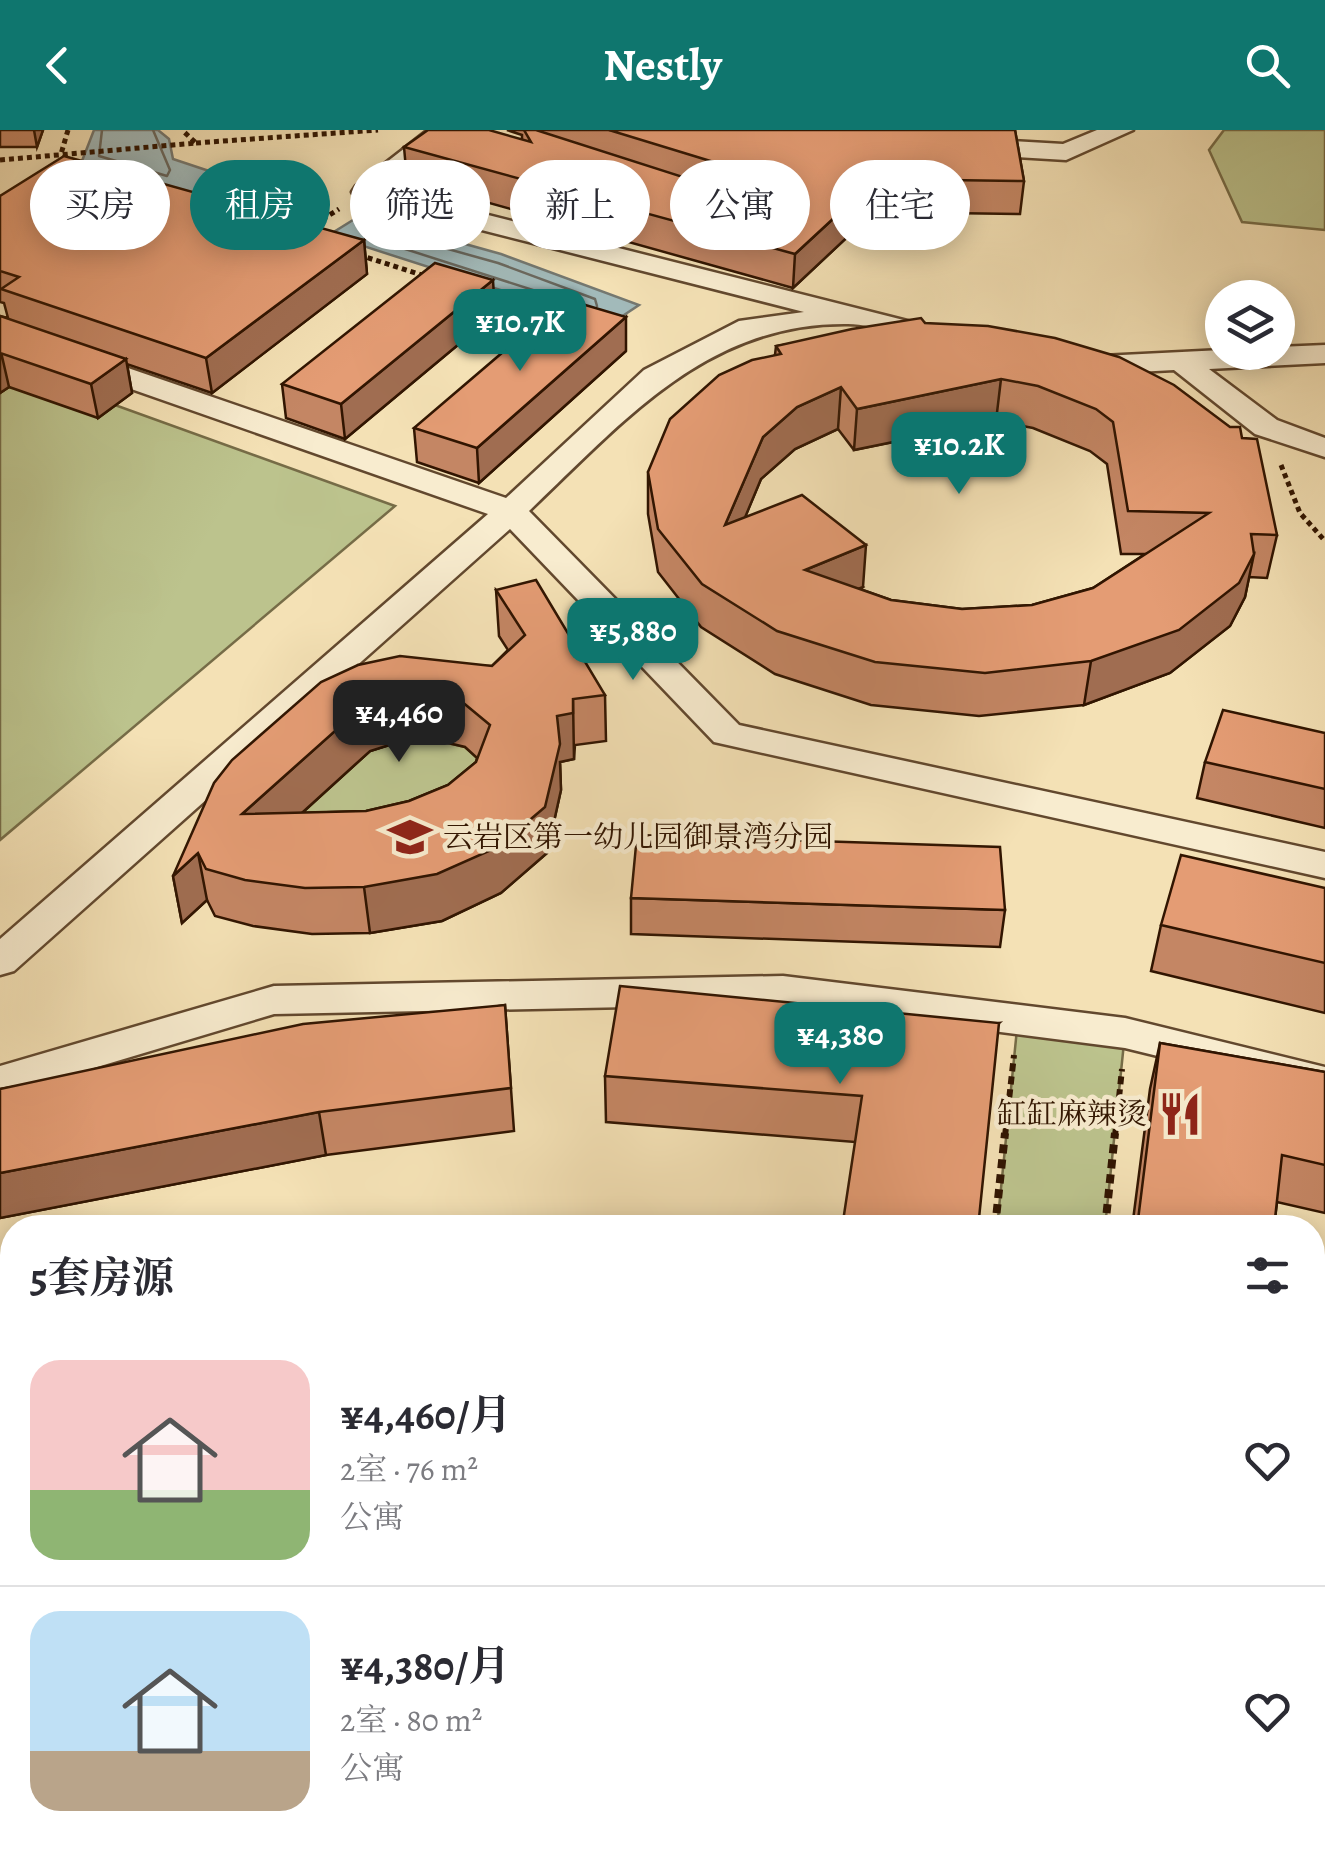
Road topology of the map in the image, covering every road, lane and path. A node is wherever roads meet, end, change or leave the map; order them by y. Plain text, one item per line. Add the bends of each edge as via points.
1 (68, 130) edge
2 (182, 130) edge
3 (378, 130) edge
4 (444, 130) edge
5 (1120, 130) edge
6 (196, 143) junction
7 (930, 144) edge
8 (61, 154) junction
9 (0, 160) edge
10 (70, 160) edge
11 (406, 160) edge
12 (490, 223) edge
13 (353, 253) edge
14 (446, 283) edge
15 (482, 295) edge
16 (850, 314) junction
17 (556, 318) edge
18 (0, 333) edge
19 (962, 343) edge
20 (1325, 354) edge
21 (1184, 364) junction
22 (1055, 367) edge
23 (1266, 426) junction
24 (1325, 448) edge
25 (511, 511) junction
26 (1325, 541) edge
27 (1325, 864) edge
28 (0, 961) edge
29 (1018, 1019) junction
30 (1126, 1033) junction
31 (0, 1081) edge
32 (1325, 1082) edge
33 (997, 1215) edge
34 (1106, 1215) edge

1 - 8 path
2 - 6 path
3 - 6 path
4 - 11 street
5 - 7 street via 1066,152
6 - 8 path
8 - 9 path
8 - 10 path
12 - 16 street
13 - 14 path
15 - 17 path
16 - 19 street
16 - 25 street via 749,328 655,376
18 - 25 street
20 - 21 street
21 - 22 street
21 - 23 street
23 - 24 street
23 - 26 path via 1300,513
25 - 27 street via 727,734
25 - 28 street
29 - 30 street
29 - 31 street via 783,990 274,1000
29 - 33 path
30 - 32 street
30 - 34 path

